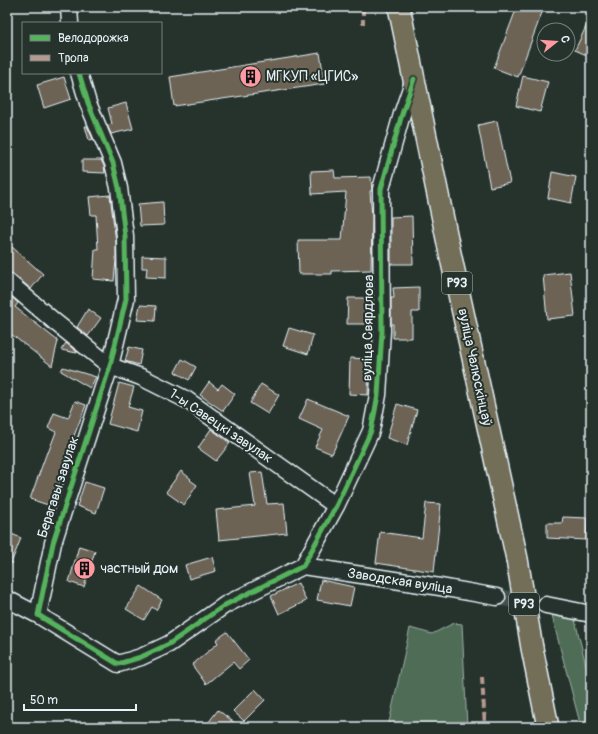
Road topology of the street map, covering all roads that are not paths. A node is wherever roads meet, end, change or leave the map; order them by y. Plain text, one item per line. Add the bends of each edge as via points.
1 (69, 7) edge
2 (399, 7) edge
3 (70, 22) edge
4 (79, 74) edge
5 (414, 79) junction
6 (7, 281) edge
7 (110, 366) junction
8 (336, 506) junction
9 (302, 566) junction
10 (498, 597) tunnel mouth
11 (7, 599) edge
12 (546, 606) tunnel mouth
13 (591, 614) edge
14 (38, 615) junction
15 (548, 727) edge

1 - 3 street
2 - 5 main road, вуліца Чалюскінцаў / Р93
4 - 7 street, Берагавы завулак via 88,104 112,163 119,188 125,236 126,299
5 - 8 street, вуліца Свярдлова via 381,189 382,331 378,395 371,431
5 - 15 main road, вуліца Чалюскінцаў / Р93, bridge via 517,559
6 - 7 street, 1-ы Савецкі завулак
7 - 8 street, 1-ы Савецкі завулак via 141,377 187,400
7 - 14 street, Берагавы завулак via 53,543
8 - 9 street, вуліца Свярдлова
9 - 10 street, Заводская вуліца
9 - 14 street via 225,605 169,644 118,664
11 - 14 street
12 - 13 street

